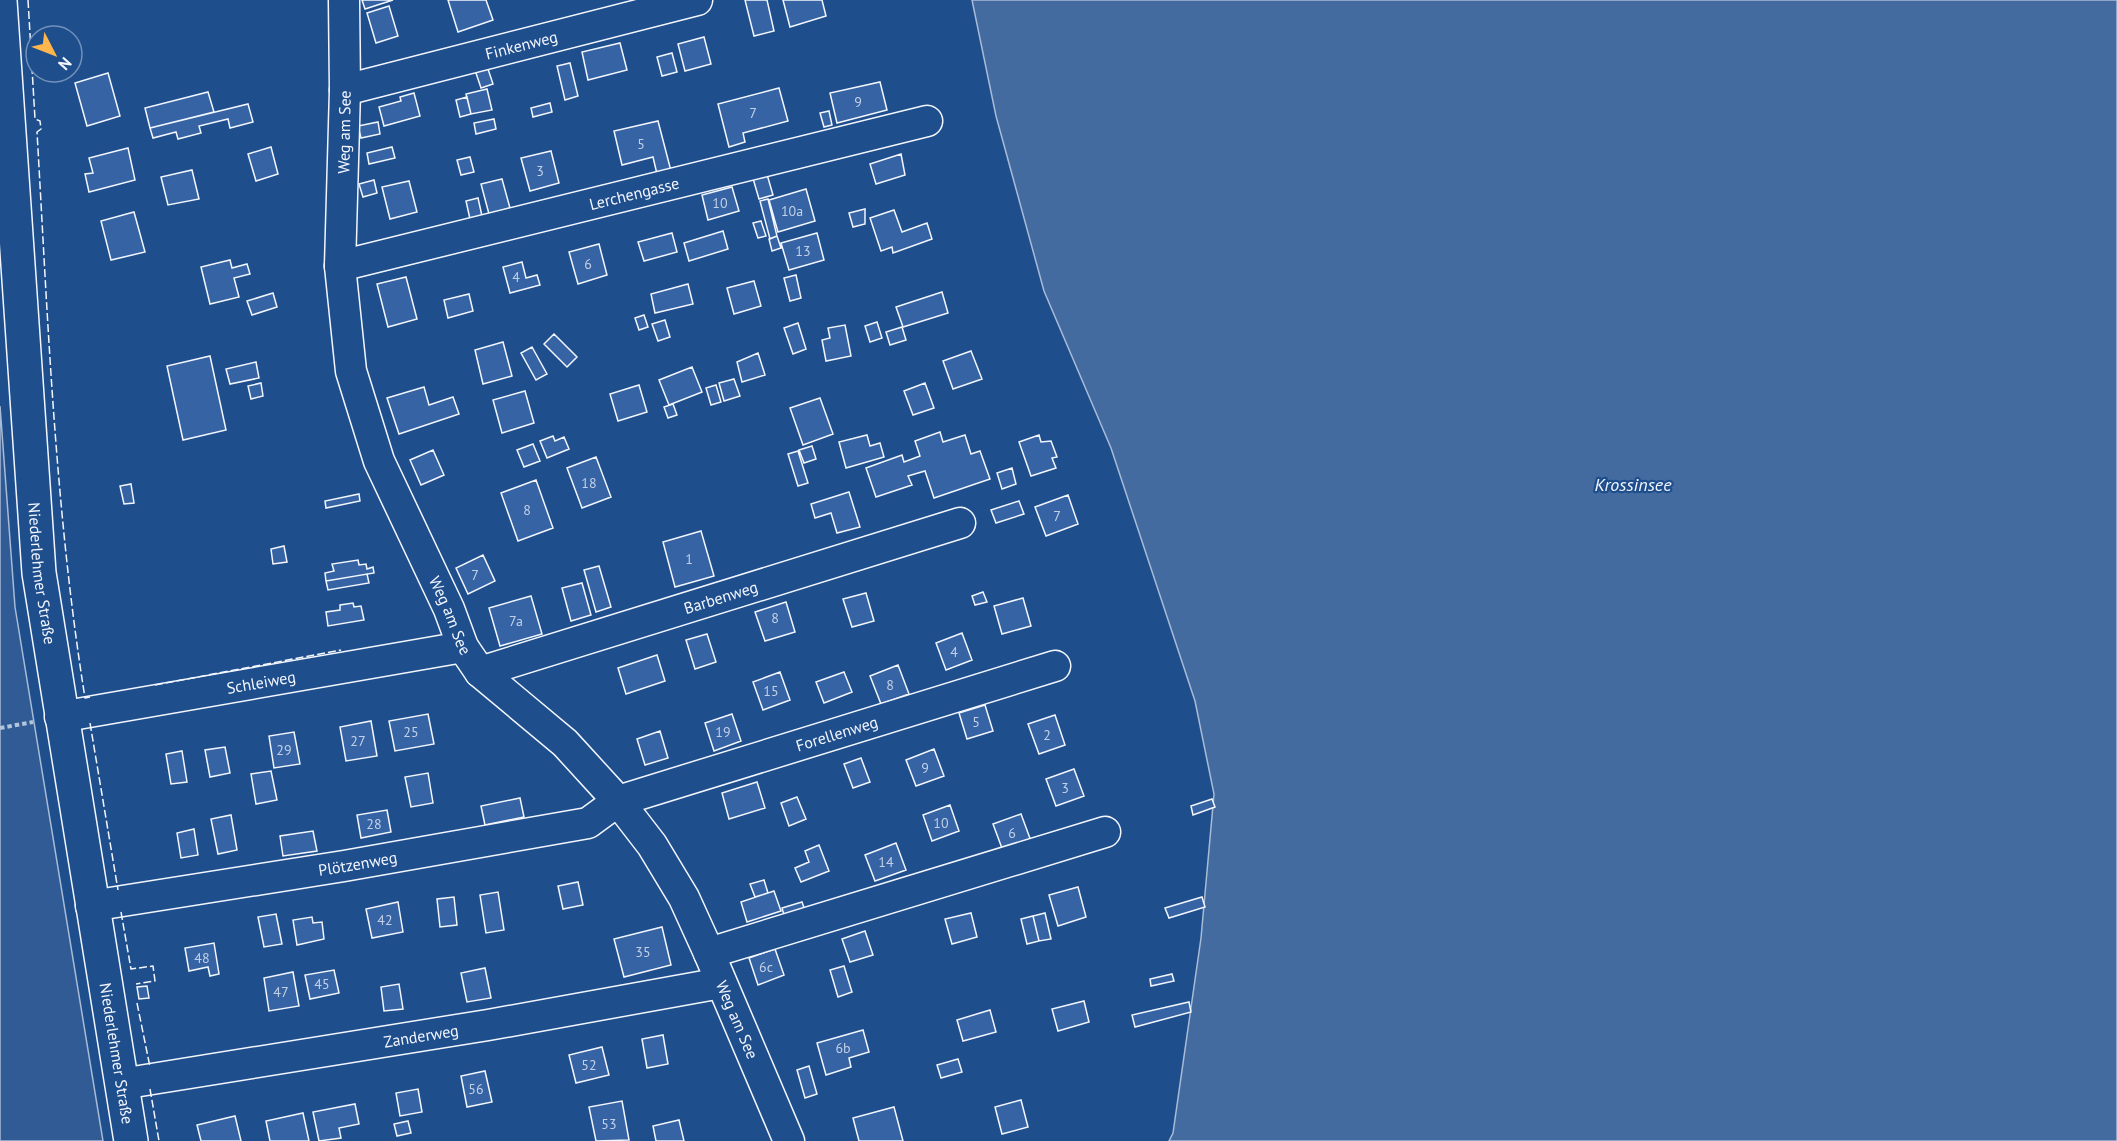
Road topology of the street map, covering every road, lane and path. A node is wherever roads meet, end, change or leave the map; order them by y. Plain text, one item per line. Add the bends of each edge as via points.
1 (344, 0) edge
2 (697, 0) edge
3 (0, 1) edge
4 (345, 90) junction
5 (927, 121) dead end
6 (340, 267) junction
7 (960, 523) dead end
8 (463, 646) junction
9 (1055, 666) dead end
10 (480, 672) junction
11 (60, 717) junction
12 (618, 801) junction
13 (1105, 832) dead end
14 (91, 906) junction
15 (709, 953) junction
16 (722, 983) junction
17 (121, 1084) junction
18 (131, 1141) edge
19 (789, 1141) edge

1 - 4 lane, Weg am See
2 - 4 lane, Finkenweg
3 - 11 main road, Niederlehmer Straße via 34,518
4 - 6 lane, Weg am See
5 - 6 lane, Lerchengasse
6 - 8 lane, Weg am See via 351,371 376,449
7 - 10 lane, Barbenweg
8 - 10 lane, Weg am See
8 - 11 lane, Schleiweg
9 - 12 lane, Forellenweg
10 - 12 lane, Weg am See via 565,743
11 - 14 main road, Niederlehmer Straße
12 - 14 lane, Plötzenweg via 588,823
12 - 15 lane, Weg am See via 652,844 684,898
13 - 15 lane
14 - 17 main road, Niederlehmer Straße
15 - 16 lane, Weg am See
16 - 17 lane, Zanderweg
16 - 19 lane, Weg am See
17 - 18 main road, Niederlehmer Straße

